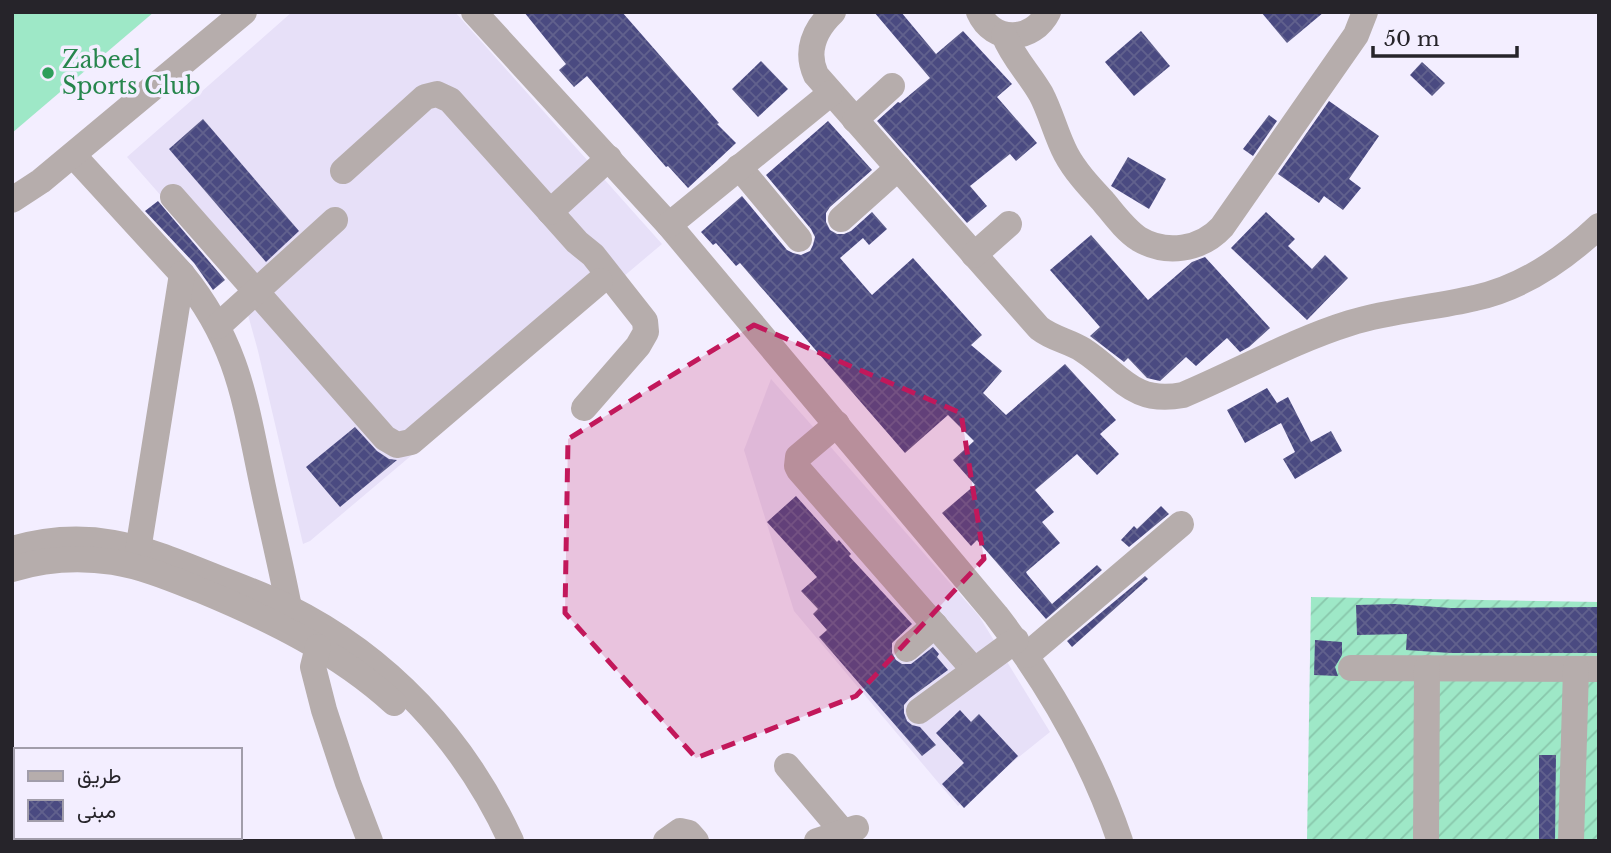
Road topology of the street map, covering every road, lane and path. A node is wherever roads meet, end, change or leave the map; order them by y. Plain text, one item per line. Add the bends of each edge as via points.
1 (244, 12) edge
2 (474, 12) edge
3 (834, 12) edge
4 (979, 12) edge
5 (1048, 12) edge
6 (1365, 12) edge
7 (1004, 35) junction
8 (892, 86) dead end
9 (831, 93) junction
10 (855, 120) junction
11 (72, 155) junction
12 (609, 158) junction
13 (739, 167) junction
14 (898, 168) junction
15 (343, 171) dead end
16 (173, 197) dead end
17 (12, 200) edge
18 (550, 212) junction
19 (841, 219) dead end
20 (335, 220) dead end
21 (1009, 224) dead end
22 (669, 225) junction
23 (1599, 226) edge
24 (799, 239) dead end
25 (577, 242) junction
26 (974, 255) junction
27 (182, 274) junction
28 (600, 281) junction
29 (256, 292) junction
30 (218, 326) junction
31 (638, 346) junction
32 (584, 408) dead end
33 (836, 424) junction
34 (1181, 524) dead end
35 (12, 548) edge
36 (71, 549) junction
37 (137, 557) junction
38 (12, 569) edge
39 (289, 607) junction
40 (935, 625) junction
41 (293, 633) junction
42 (318, 647) junction
43 (1021, 648) junction
44 (907, 649) dead end
45 (1351, 667) dead end
46 (1427, 668) junction
47 (1588, 669) edge
48 (974, 670) junction
49 (919, 711) dead end
50 (787, 766) dead end
51 (370, 841) edge
52 (492, 841) edge
53 (511, 841) edge
54 (666, 841) edge
55 (696, 841) edge
56 (817, 841) edge
57 (1120, 841) edge
58 (1426, 841) edge
59 (1571, 841) edge

1 - 11 street
2 - 12 street
3 - 9 street via 816,33 810,54 816,75
4 - 7 street via 987,25
5 - 7 street via 1042,23 1025,34
6 - 7 street via 1356,35 1222,227 1203,242 1177,248 1139,239 1078,173 1039,92
8 - 10 street
9 - 10 street
9 - 13 street
10 - 14 street
11 - 17 street
11 - 27 street
12 - 18 street
12 - 22 street
13 - 22 street
13 - 24 street
14 - 19 street
14 - 26 street
15 - 18 street via 425,97 437,94 450,100
16 - 29 street
18 - 25 street
20 - 29 street
21 - 26 street
22 - 33 street
23 - 26 street via 1558,261 1506,288 1479,298 1398,310 1348,324 1183,395 1159,398 1136,392 1082,349 1047,334
25 - 28 street via 584,261
25 - 31 street via 593,255 645,321 646,332
27 - 30 street
27 - 37 street
28 - 29 street via 404,444 385,438
28 - 31 street via 637,325
29 - 30 street
30 - 39 street via 240,381
31 - 32 street
33 - 40 street via 801,454 797,466
33 - 43 street
34 - 43 street
35 - 36 street via 49,540
36 - 37 street via 105,541
36 - 38 street via 48,561
37 - 39 street
37 - 41 street
39 - 41 street
39 - 53 street via 368,657 416,699 463,755
40 - 44 street
40 - 48 street
41 - 42 street
42 - 51 street via 313,667 335,747
42 - 52 street via 373,684 421,731 461,785
43 - 48 street
43 - 57 street via 1079,744
45 - 46 street
46 - 47 street
46 - 58 street
47 - 59 street
48 - 49 street
50 - 56 street via 850,830
54 - 55 street via 685,831

